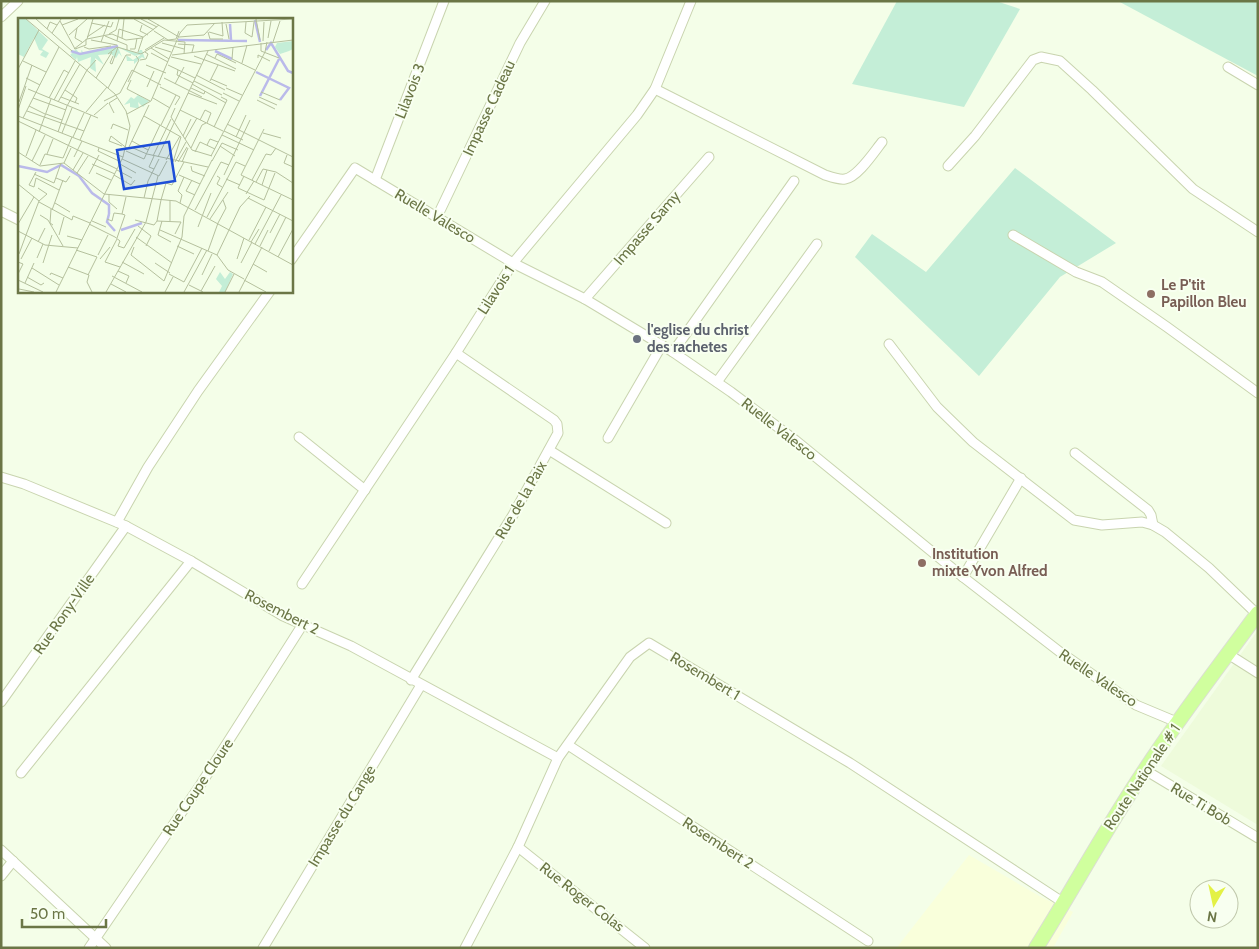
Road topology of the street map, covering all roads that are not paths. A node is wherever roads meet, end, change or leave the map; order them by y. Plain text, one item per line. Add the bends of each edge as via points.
1 (18, 1) edge
2 (444, 1) edge
3 (545, 1) edge
4 (691, 1) edge
5 (1, 17) edge
6 (1228, 67) dead end
7 (1258, 85) edge
8 (655, 89) junction
9 (882, 142) dead end
10 (709, 157) dead end
11 (948, 166) dead end
12 (375, 180) junction
13 (794, 181) dead end
14 (1, 210) edge
15 (437, 218) junction
16 (18, 219) edge
17 (1258, 232) edge
18 (1013, 235) dead end
19 (817, 244) dead end
20 (292, 259) edge
21 (513, 262) junction
22 (269, 292) edge
23 (585, 299) junction
24 (889, 344) dead end
25 (662, 345) junction
26 (673, 352) junction
27 (456, 353) junction
28 (717, 382) junction
29 (1258, 393) edge
30 (298, 437) dead end
31 (608, 438) dead end
32 (549, 450) junction
33 (1075, 453) dead end
34 (1, 477) edge
35 (1021, 478) junction
36 (365, 490) junction
37 (116, 522) junction
38 (666, 523) dead end
39 (1153, 525) junction
40 (126, 526) junction
41 (191, 561) junction
42 (963, 577) junction
43 (302, 584) dead end
44 (1258, 613) edge
45 (304, 624) junction
46 (1228, 654) junction
47 (1258, 673) edge
48 (411, 680) junction
49 (421, 685) junction
50 (1, 702) edge
51 (1179, 723) junction
52 (568, 745) junction
53 (558, 758) junction
54 (1145, 770) junction
55 (22, 773) dead end
56 (1258, 838) edge
57 (518, 847) junction
58 (1, 850) edge
59 (13, 861) junction
60 (1, 876) edge
61 (1064, 903) junction
62 (95, 938) junction
63 (868, 941) dead end
64 (89, 948) edge
65 (106, 948) edge
66 (262, 948) edge
67 (464, 948) edge
68 (645, 948) edge
69 (1036, 948) edge

1 - 5 street
2 - 12 street, Lilavois 3
3 - 15 street, Impasse Cadeau via 520,43
4 - 8 street, Lilavois 1
6 - 7 street
8 - 9 street via 837,179 853,176
8 - 21 street, Lilavois 1
10 - 23 street, Impasse Samy
11 - 17 street via 1033,60 1042,56 1060,61 1193,190
12 - 15 street, Ruelle Valesco
12 - 20 street, Ruelle Valesco via 355,168
13 - 26 street
14 - 16 street
15 - 21 street, Ruelle Valesco
18 - 29 street via 1076,272 1102,282
19 - 28 street
21 - 23 street, Ruelle Valesco
21 - 27 street, Lilavois 1
22 - 37 street via 198,390
23 - 25 street, Ruelle Valesco
24 - 35 street via 938,408 973,442
25 - 26 street, Ruelle Valesco
25 - 31 street
26 - 28 street, Ruelle Valesco
27 - 32 street, Rue de la Paix via 554,420 558,433
27 - 36 street, Lilavois 1
28 - 42 street, Ruelle Valesco via 795,440
30 - 36 street
32 - 38 street
32 - 48 street, Rue de la Paix via 513,516
33 - 39 street via 1148,510 1152,514
34 - 37 street, Rosembert 2
35 - 39 street via 1074,520 1102,526 1142,522
35 - 42 street
36 - 43 street, Lilavois 1
37 - 40 street, Rosembert 2
39 - 44 street via 1209,568
40 - 41 street, Rosembert 2
40 - 50 street, Rue Rony-Ville
41 - 45 street, Rosembert 2 via 283,616
41 - 55 street
42 - 51 street, Ruelle Valesco via 1060,652 1136,705
44 - 46 main road, Route Nationale # 1
45 - 48 street, Rosembert 2 via 352,646
45 - 62 street, Rue Coupe Cloure via 201,784
46 - 47 street
46 - 51 main road, Route Nationale # 1
48 - 49 street, Rosembert 2
49 - 53 street, Rosembert 2
49 - 66 street, Impasse du Cange
51 - 54 main road, Route Nationale # 1
52 - 53 street, Rosembert 1
52 - 61 street, Rosembert 1 via 630,657 649,643 850,763
52 - 63 street, Rosembert 2
53 - 57 street, Rosembert 1
54 - 56 street, Rue Ti Bob
54 - 61 main road, Route Nationale # 1
57 - 67 street, Rosembert 1
57 - 68 street, Rue Roger Colas
58 - 59 street
59 - 60 street
59 - 62 street
61 - 69 main road, Route Nationale # 1
62 - 64 street, Rue Coupe Cloure
62 - 65 street

